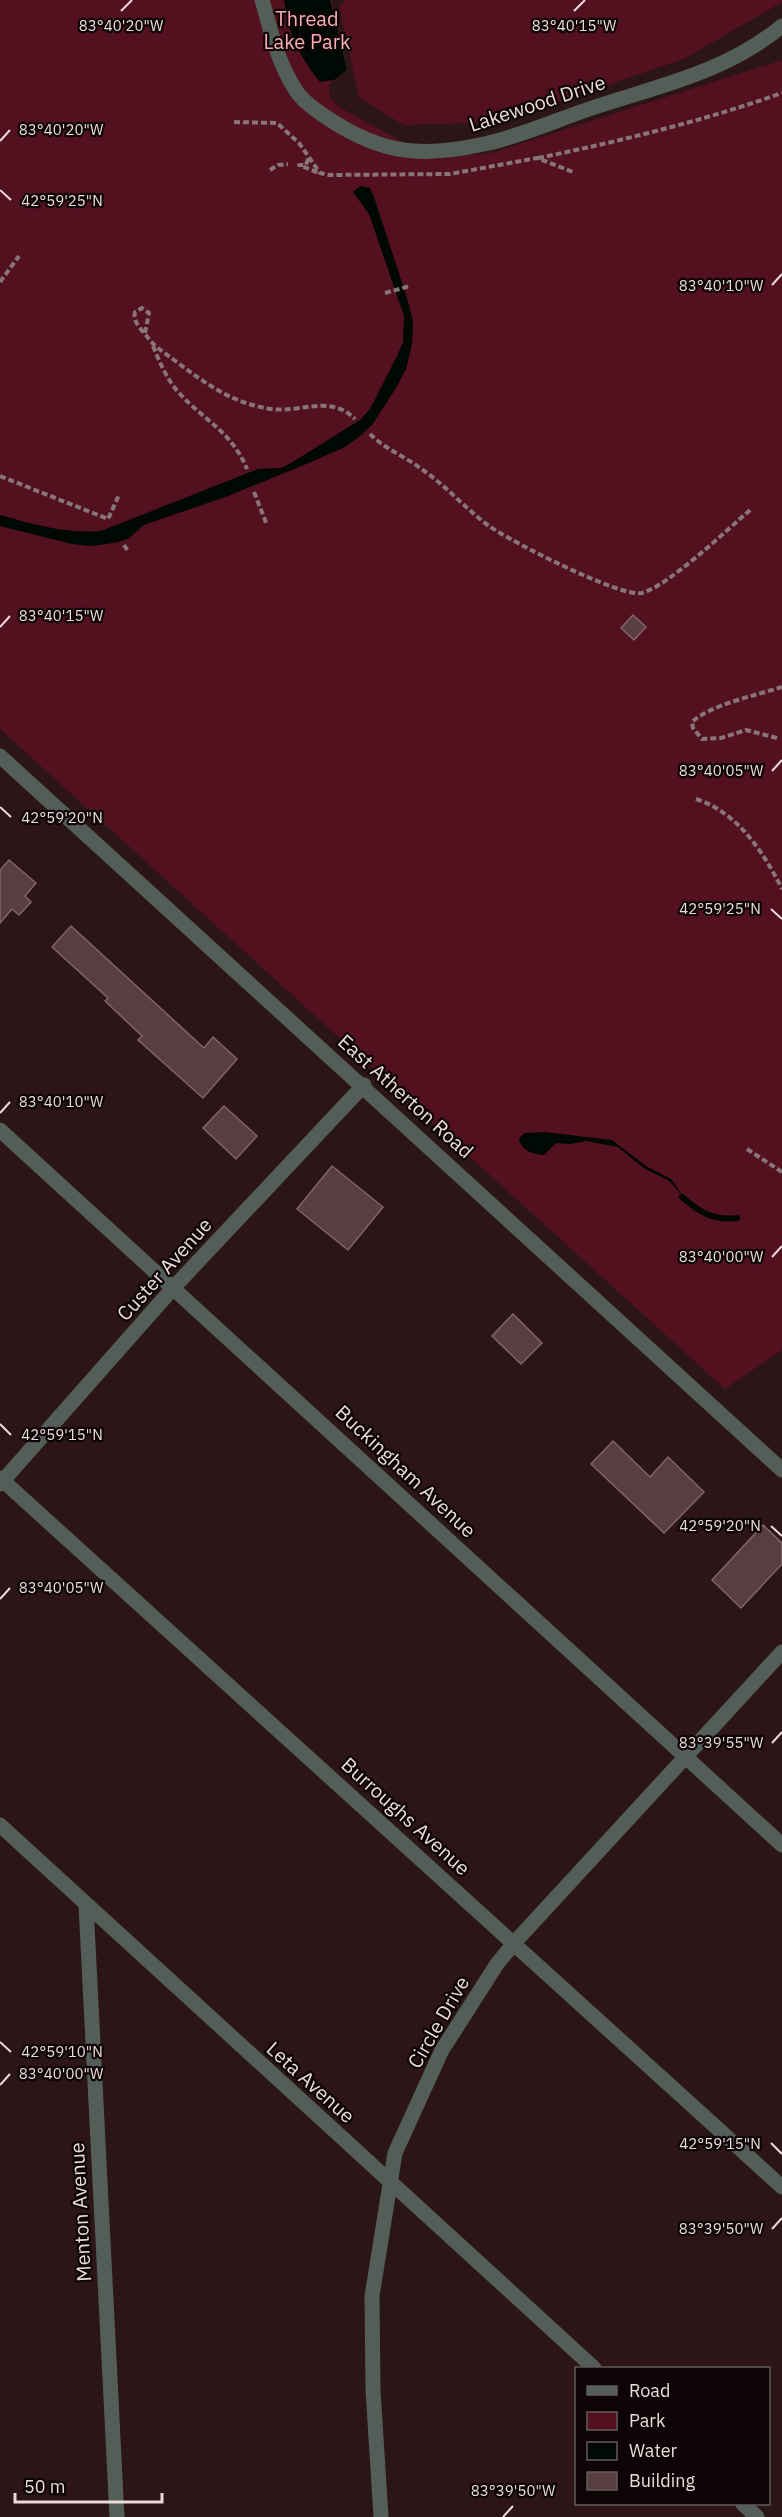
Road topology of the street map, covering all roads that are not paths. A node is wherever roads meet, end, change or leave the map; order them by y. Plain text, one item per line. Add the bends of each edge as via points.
1 (262, 0) edge
2 (782, 26) edge
3 (0, 756) edge
4 (364, 1085) junction
5 (0, 1130) edge
6 (174, 1287) junction
7 (782, 1470) edge
8 (1, 1481) edge
9 (782, 1652) edge
10 (684, 1756) junction
11 (0, 1825) edge
12 (782, 1845) edge
13 (86, 1905) junction
14 (515, 1942) junction
15 (389, 2182) junction
16 (782, 2187) edge
17 (593, 2367) edge
18 (743, 2505) edge
19 (117, 2517) edge
20 (381, 2517) edge
21 (757, 2517) edge

1 - 2 street, Lakewood Drive via 277,57 296,92 318,111 362,138 387,148 442,151 527,133 702,74
3 - 4 street, East Atherton Road
4 - 6 street, Custer Avenue
4 - 7 street, East Atherton Road
5 - 6 street, Buckingham Avenue
6 - 8 street, Custer Avenue
6 - 10 street, Buckingham Avenue
8 - 14 street, Burroughs Avenue
9 - 10 street, Circle Drive
10 - 12 street, Buckingham Avenue
10 - 14 street, Circle Drive
11 - 13 street, Leta Avenue
13 - 15 street, Leta Avenue
13 - 19 street, Menton Avenue
14 - 15 street, Circle Drive via 442,2050 395,2153
14 - 16 street, Burroughs Avenue
15 - 17 street, Leta Avenue
15 - 20 street, Circle Drive via 388,2211 372,2295
18 - 21 street

